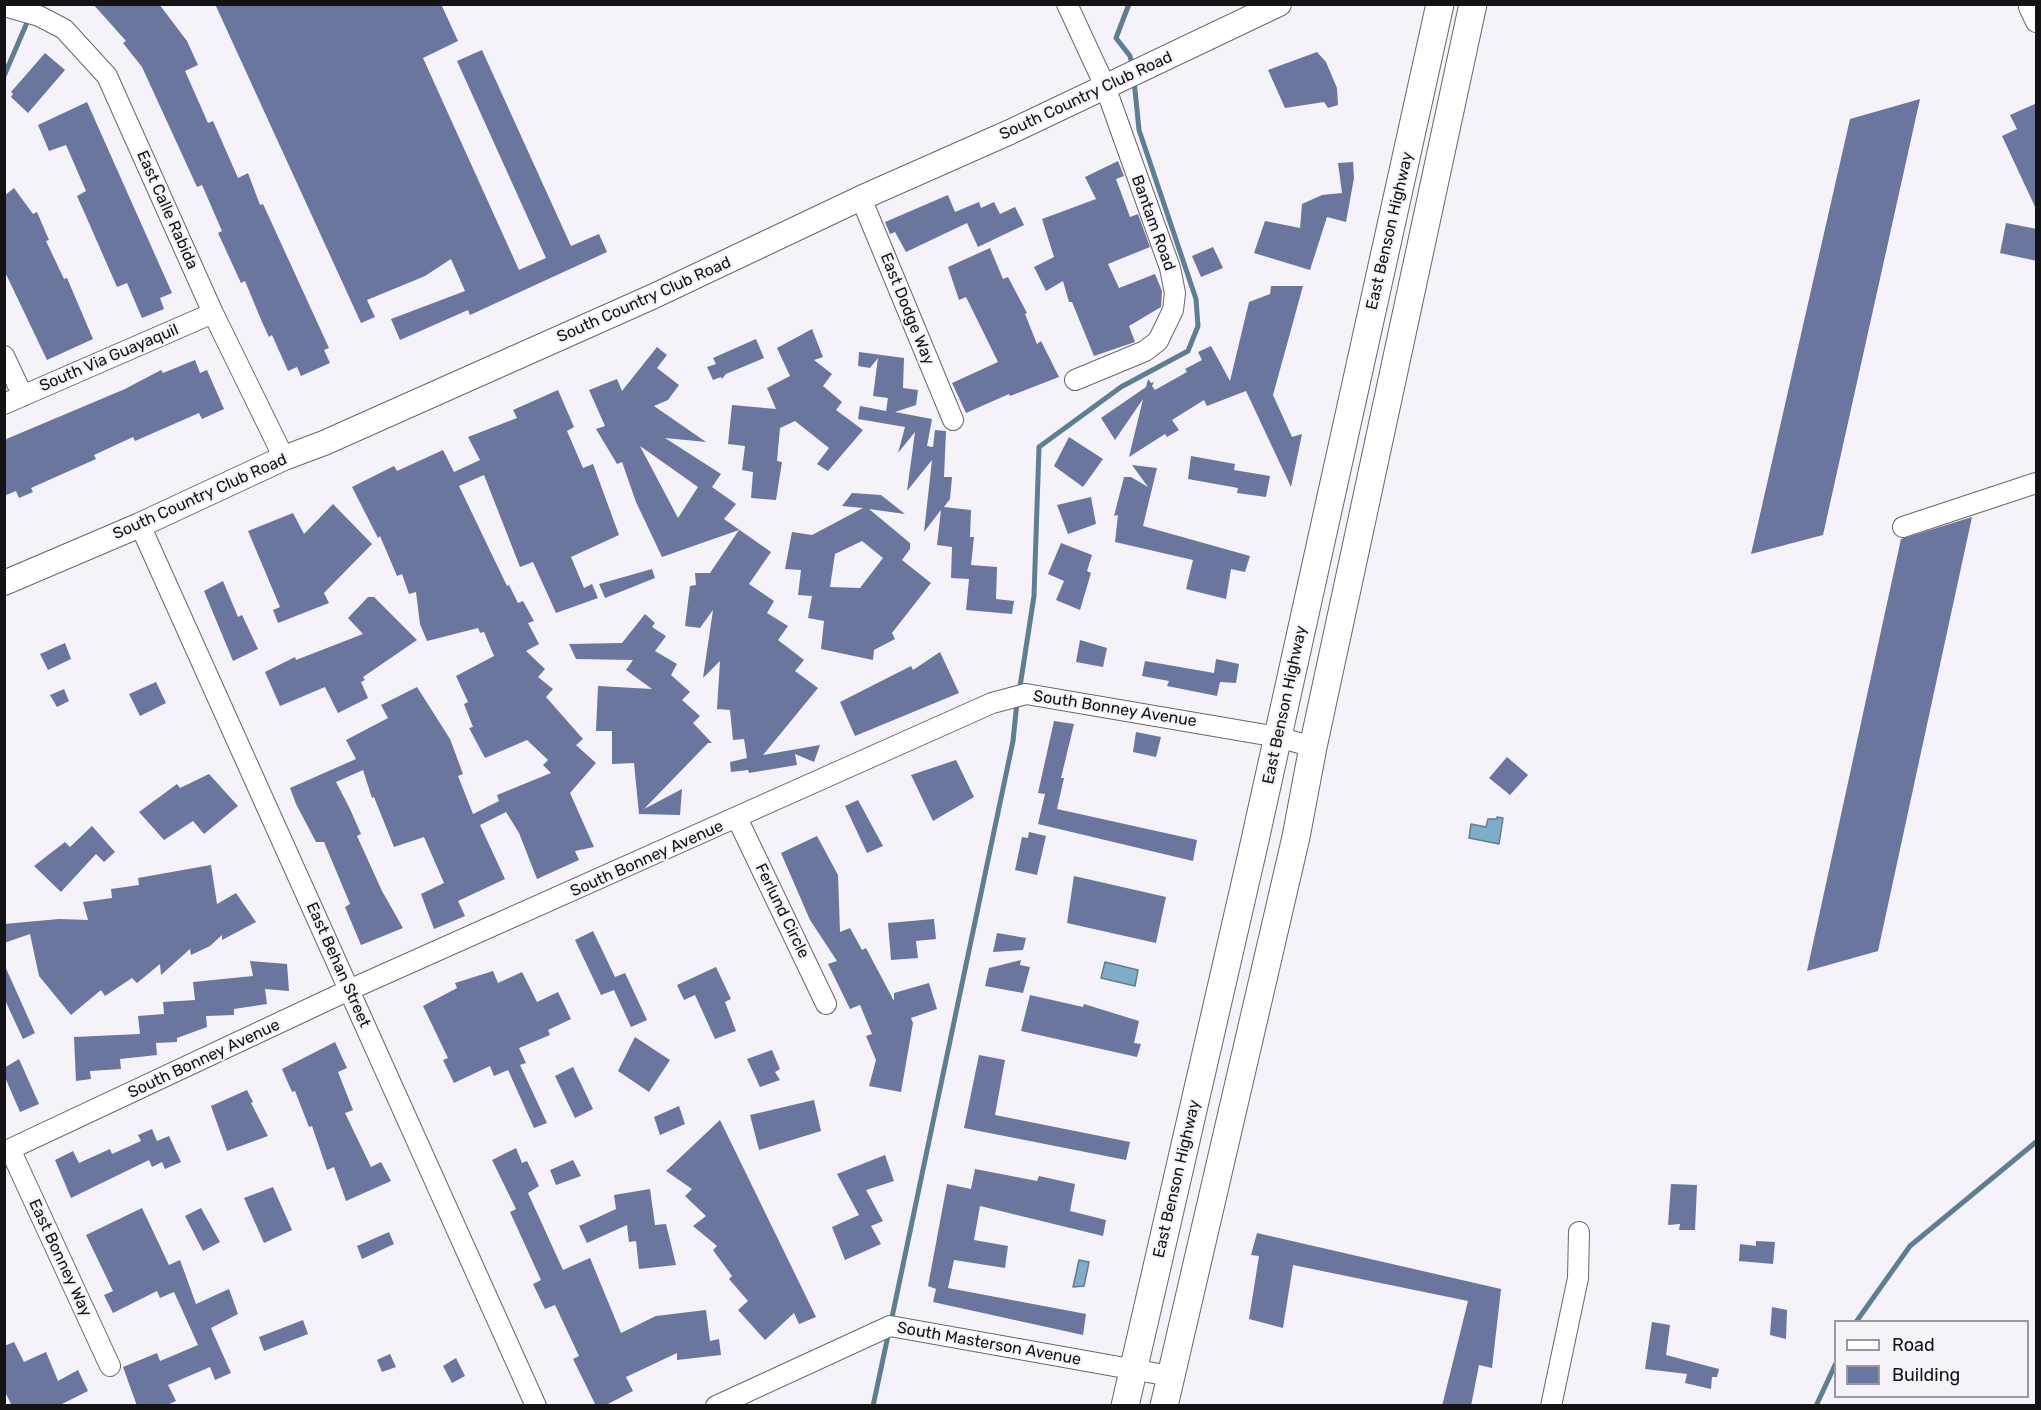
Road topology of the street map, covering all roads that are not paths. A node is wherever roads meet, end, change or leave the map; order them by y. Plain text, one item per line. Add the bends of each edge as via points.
1 (1067, 4) edge
2 (1279, 4) edge
3 (1440, 4) edge
4 (1473, 4) edge
5 (4, 6) edge
6 (1105, 86) junction
7 (861, 198) junction
8 (213, 313) junction
9 (4, 356) edge
10 (1074, 380) dead end
11 (23, 396) junction
12 (4, 404) edge
13 (952, 420) dead end
14 (284, 458) junction
15 (2037, 483) edge
16 (140, 525) junction
17 (1903, 527) dead end
18 (4, 582) edge
19 (1278, 737) junction
20 (1313, 747) junction
21 (737, 818) junction
22 (349, 990) junction
23 (826, 1004) dead end
24 (7, 1150) edge
25 (1579, 1232) dead end
26 (110, 1366) dead end
27 (1133, 1369) junction
28 (1170, 1376) junction
29 (537, 1406) edge
30 (716, 1406) edge
31 (1125, 1406) edge
32 (1164, 1406) edge
33 (1551, 1406) edge

1 - 6 street, Bantam Road
2 - 6 street, South Country Club Road
3 - 19 main road, East Benson Highway
4 - 20 main road, East Benson Highway
5 - 8 street, East Calle Rabida via 39,16 64,29 107,76
6 - 7 street, South Country Club Road
6 - 10 street, Bantam Road via 1170,268 1175,293 1170,319 1158,341 1145,351
7 - 13 street, East Dodge Way
7 - 14 street, South Country Club Road via 654,296
8 - 11 street, South Via Guayaquil
8 - 14 street, East Calle Rabida
9 - 11 street
11 - 12 street, South Via Guayaquil
14 - 16 street, South Country Club Road
15 - 17 street
16 - 18 street, South Country Club Road
16 - 22 street, East Behan Street
19 - 20 street, South Bonney Avenue
19 - 21 street, South Bonney Avenue via 1026,694 992,702
19 - 27 main road, East Benson Highway
20 - 28 main road, East Benson Highway via 1296,837
21 - 22 street, South Bonney Avenue
21 - 23 street, Ferlund Circle
22 - 24 street, South Bonney Avenue
22 - 29 street, East Behan Street
24 - 26 street, East Bonney Way
25 - 33 street via 1578,1278
27 - 28 street, South Masterson Avenue
27 - 30 street, South Masterson Avenue via 890,1326
27 - 31 main road, East Benson Highway
28 - 32 main road, East Benson Highway

